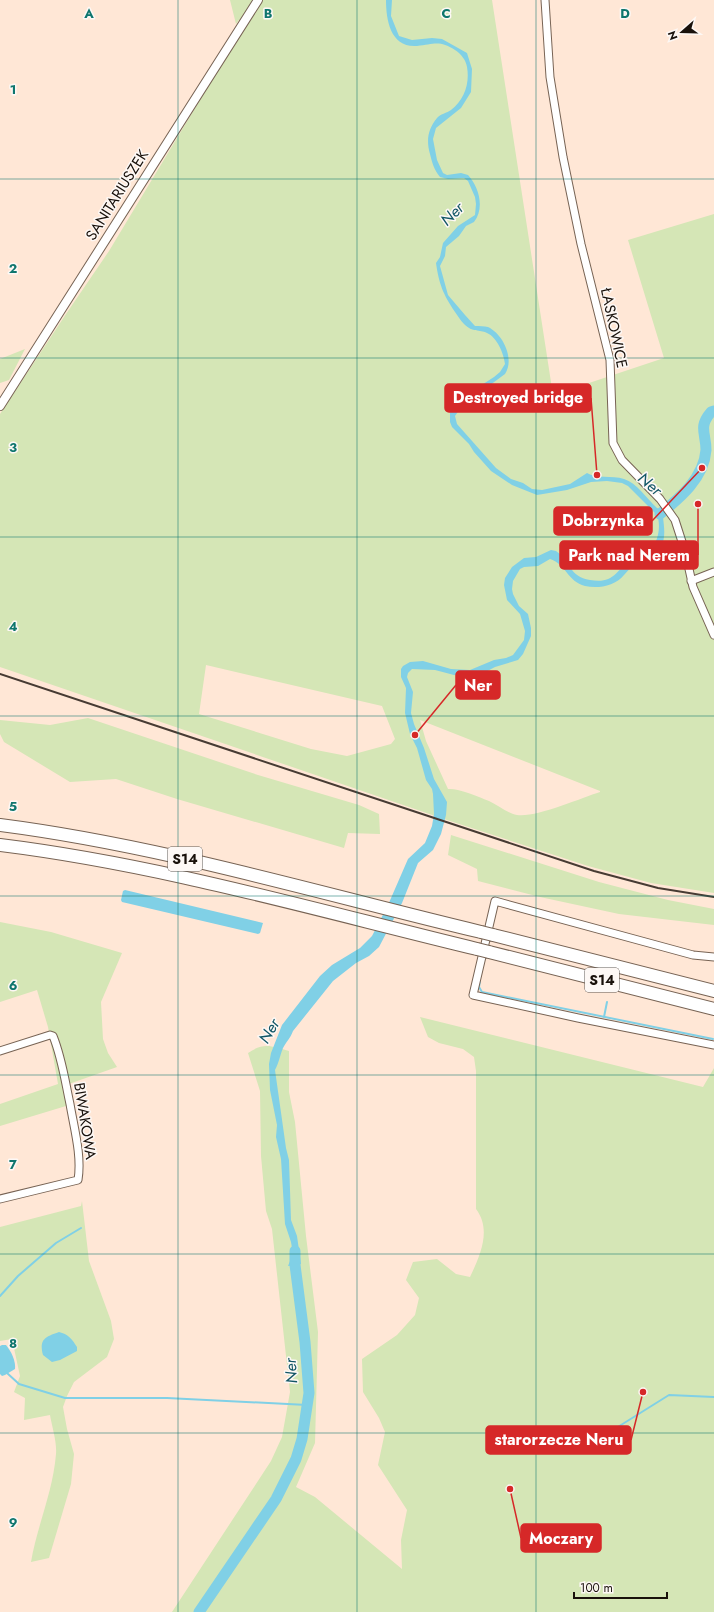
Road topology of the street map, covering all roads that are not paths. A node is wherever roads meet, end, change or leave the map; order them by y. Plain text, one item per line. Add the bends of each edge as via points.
1 (258, 0) edge
2 (545, 0) edge
3 (0, 406) edge
4 (714, 572) edge
5 (691, 581) junction
6 (714, 635) edge
7 (0, 825) edge
8 (0, 845) edge
9 (714, 957) edge
10 (714, 990) edge
11 (714, 1009) edge
12 (714, 1045) edge
13 (0, 1051) edge
14 (0, 1198) edge

1 - 3 street, SANITARIUSZEK
2 - 5 street, ŁASKOWICE via 550,77 562,150 610,360 613,443 622,460 673,517 681,536
4 - 5 street
5 - 6 street, ŁASKOWICE
7 - 10 highway, S14 via 142,848
8 - 11 highway, S14 via 121,864 256,894
9 - 12 street via 693,955 495,902 472,995
13 - 14 street, BIWAKOWA via 53,1036 59,1052 80,1170 78,1180

